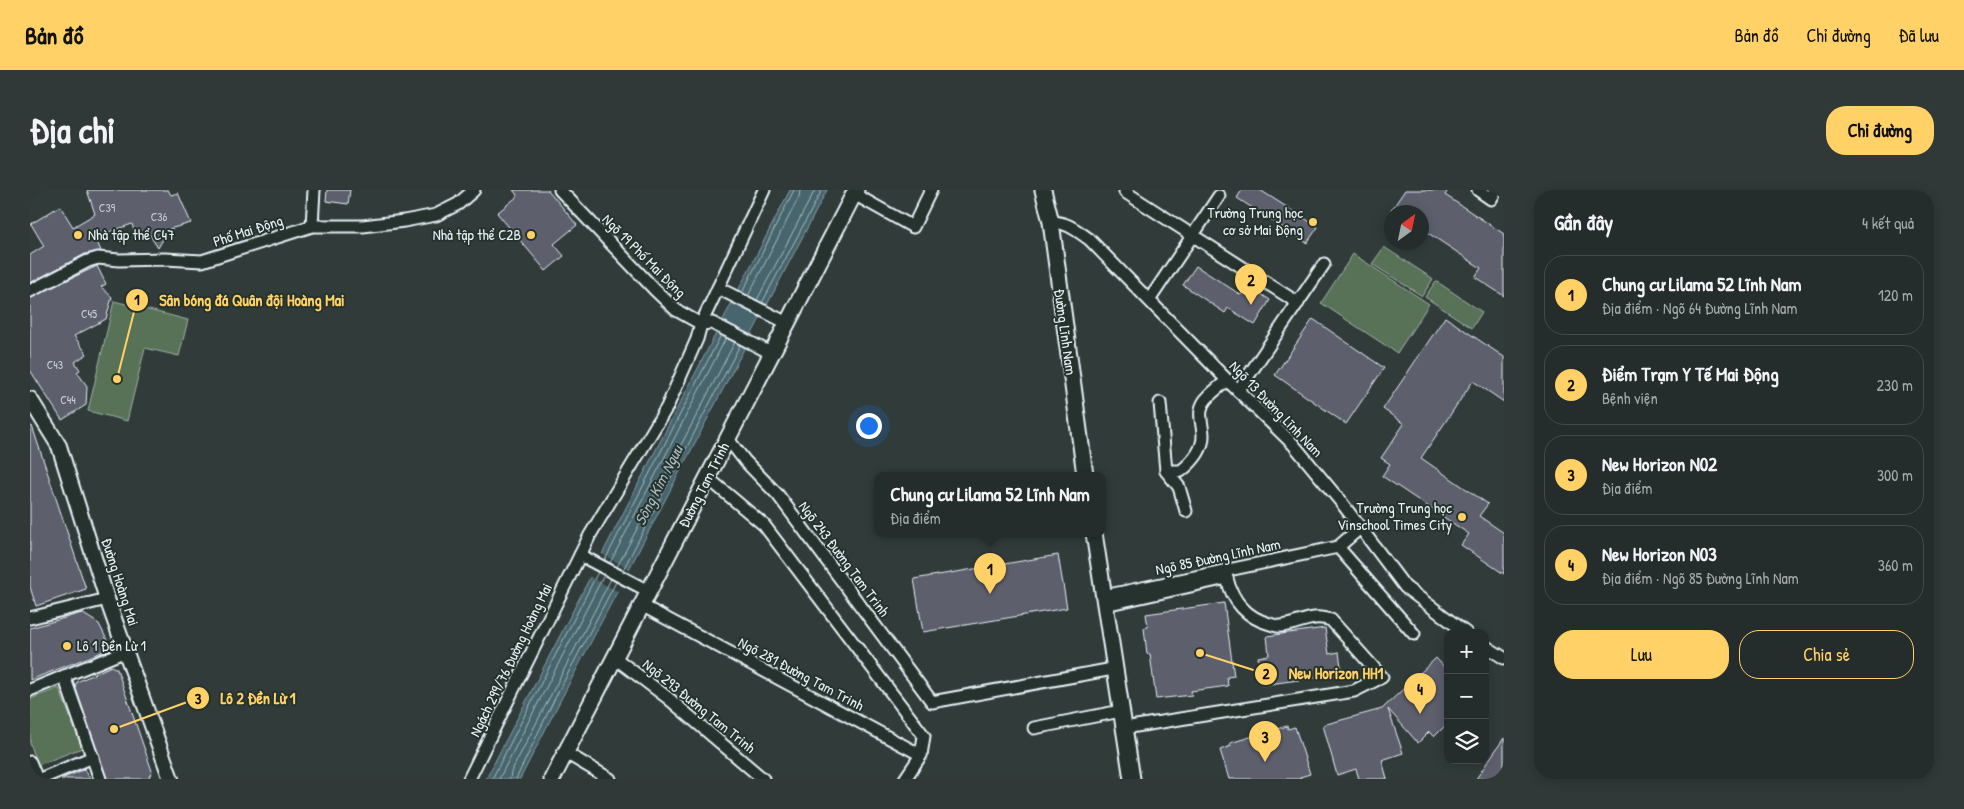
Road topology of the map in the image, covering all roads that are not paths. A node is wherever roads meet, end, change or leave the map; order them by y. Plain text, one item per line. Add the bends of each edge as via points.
1 (314, 190) edge
2 (474, 190) edge
3 (560, 190) edge
4 (764, 190) edge
5 (931, 190) edge
6 (1043, 190) edge
7 (1478, 190) edge
8 (1496, 190) edge
9 (855, 192) edge
10 (1125, 192) dead end
11 (1219, 196) dead end
12 (1050, 222) junction
13 (312, 226) junction
14 (1192, 236) junction
15 (1324, 264) dead end
16 (718, 288) junction
17 (30, 291) edge
18 (1150, 300) junction
19 (1298, 303) junction
20 (781, 320) junction
21 (701, 324) junction
22 (771, 353) junction
23 (1227, 380) junction
24 (1238, 391) junction
25 (30, 399) edge
26 (1160, 404) dead end
27 (728, 439) junction
28 (1085, 472) edge
29 (1166, 472) junction
30 (708, 478) junction
31 (1186, 512) dead end
32 (1360, 528) junction
33 (1095, 537) edge
34 (1338, 547) junction
35 (580, 555) junction
36 (650, 592) junction
37 (108, 599) junction
38 (1104, 601) junction
39 (642, 606) junction
40 (30, 618) edge
41 (1461, 629) edge
42 (1414, 634) dead end
43 (1489, 649) edge
44 (126, 651) junction
45 (616, 658) junction
46 (1504, 658) edge
47 (1114, 669) junction
48 (64, 676) junction
49 (30, 690) edge
50 (1121, 712) junction
51 (1034, 728) dead end
52 (1124, 728) junction
53 (566, 753) junction
54 (920, 755) junction
55 (93, 758) junction
56 (30, 762) edge
57 (38, 779) edge
58 (100, 779) edge
59 (171, 779) edge
60 (469, 779) edge
61 (552, 779) edge
62 (610, 779) edge
63 (763, 779) edge
64 (905, 779) edge
65 (1132, 779) edge

1 - 13 street
2 - 13 street, Phố Mai Động via 458,204 436,215 363,226
3 - 21 street, Ngõ 19 Phố Mai Động via 655,290 684,316
4 - 16 street
5 - 9 street via 912,227
6 - 12 main road, Đường Lĩnh Nam
7 - 8 street via 1491,198
9 - 20 main road, Đường Tam Trinh
10 - 14 street
11 - 14 street
12 - 18 street, Ngõ 13 Đường Lĩnh Nam via 1072,226 1089,239
12 - 28 main road, Đường Lĩnh Nam
13 - 17 street, Phố Mai Động via 202,261 98,258
14 - 18 street
14 - 19 street
15 - 19 street
16 - 20 street
16 - 21 street
18 - 23 street, Ngõ 13 Đường Lĩnh Nam
19 - 24 street
20 - 22 main road, Đường Tam Trinh
21 - 22 street via 717,325
21 - 35 street, Ngách 299/76 Đường Hoàng Mai via 667,407
22 - 27 main road, Đường Tam Trinh
23 - 24 street, Ngõ 13 Đường Lĩnh Nam
23 - 29 street via 1202,406 1203,437 1199,451 1181,471
24 - 32 street, Ngõ 13 Đường Lĩnh Nam via 1293,444
25 - 37 street, Đường Hoàng Mai via 59,446
26 - 29 street
27 - 30 main road, Đường Tam Trinh
27 - 47 street, Ngõ 243 Đường Tam Trinh via 778,495 932,702
29 - 31 street via 1179,487
30 - 36 main road, Đường Tam Trinh
30 - 54 street via 764,525 811,586 924,736
32 - 34 street, Ngõ 85 Đường Lĩnh Nam
32 - 41 street, Ngõ 13 Đường Lĩnh Nam via 1405,588
33 - 38 main road
34 - 38 street, Ngõ 85 Đường Lĩnh Nam
34 - 42 street
35 - 36 street
35 - 60 street, Ngách 299/76 Đường Hoàng Mai
36 - 39 main road, Đường Tam Trinh
37 - 40 street
37 - 44 street, Đường Hoàng Mai
38 - 47 main road
38 - 52 street via 1227,578 1229,590 1236,601 1248,615 1262,622 1280,626 1320,616 1330,620 1382,677 1354,692
39 - 45 main road, Đường Tam Trinh
39 - 54 street, Ngõ 281 Đường Tam Trinh
43 - 46 street
44 - 48 street
44 - 59 street, Đường Hoàng Mai
45 - 53 main road, Đường Tam Trinh
45 - 63 street, Ngõ 293 Đường Tam Trinh
47 - 50 main road
48 - 49 street
48 - 55 street
50 - 51 street
50 - 52 main road
52 - 65 main road
53 - 61 main road, Đường Tam Trinh
53 - 62 street
54 - 64 street
55 - 57 street
55 - 58 street
56 - 57 street

